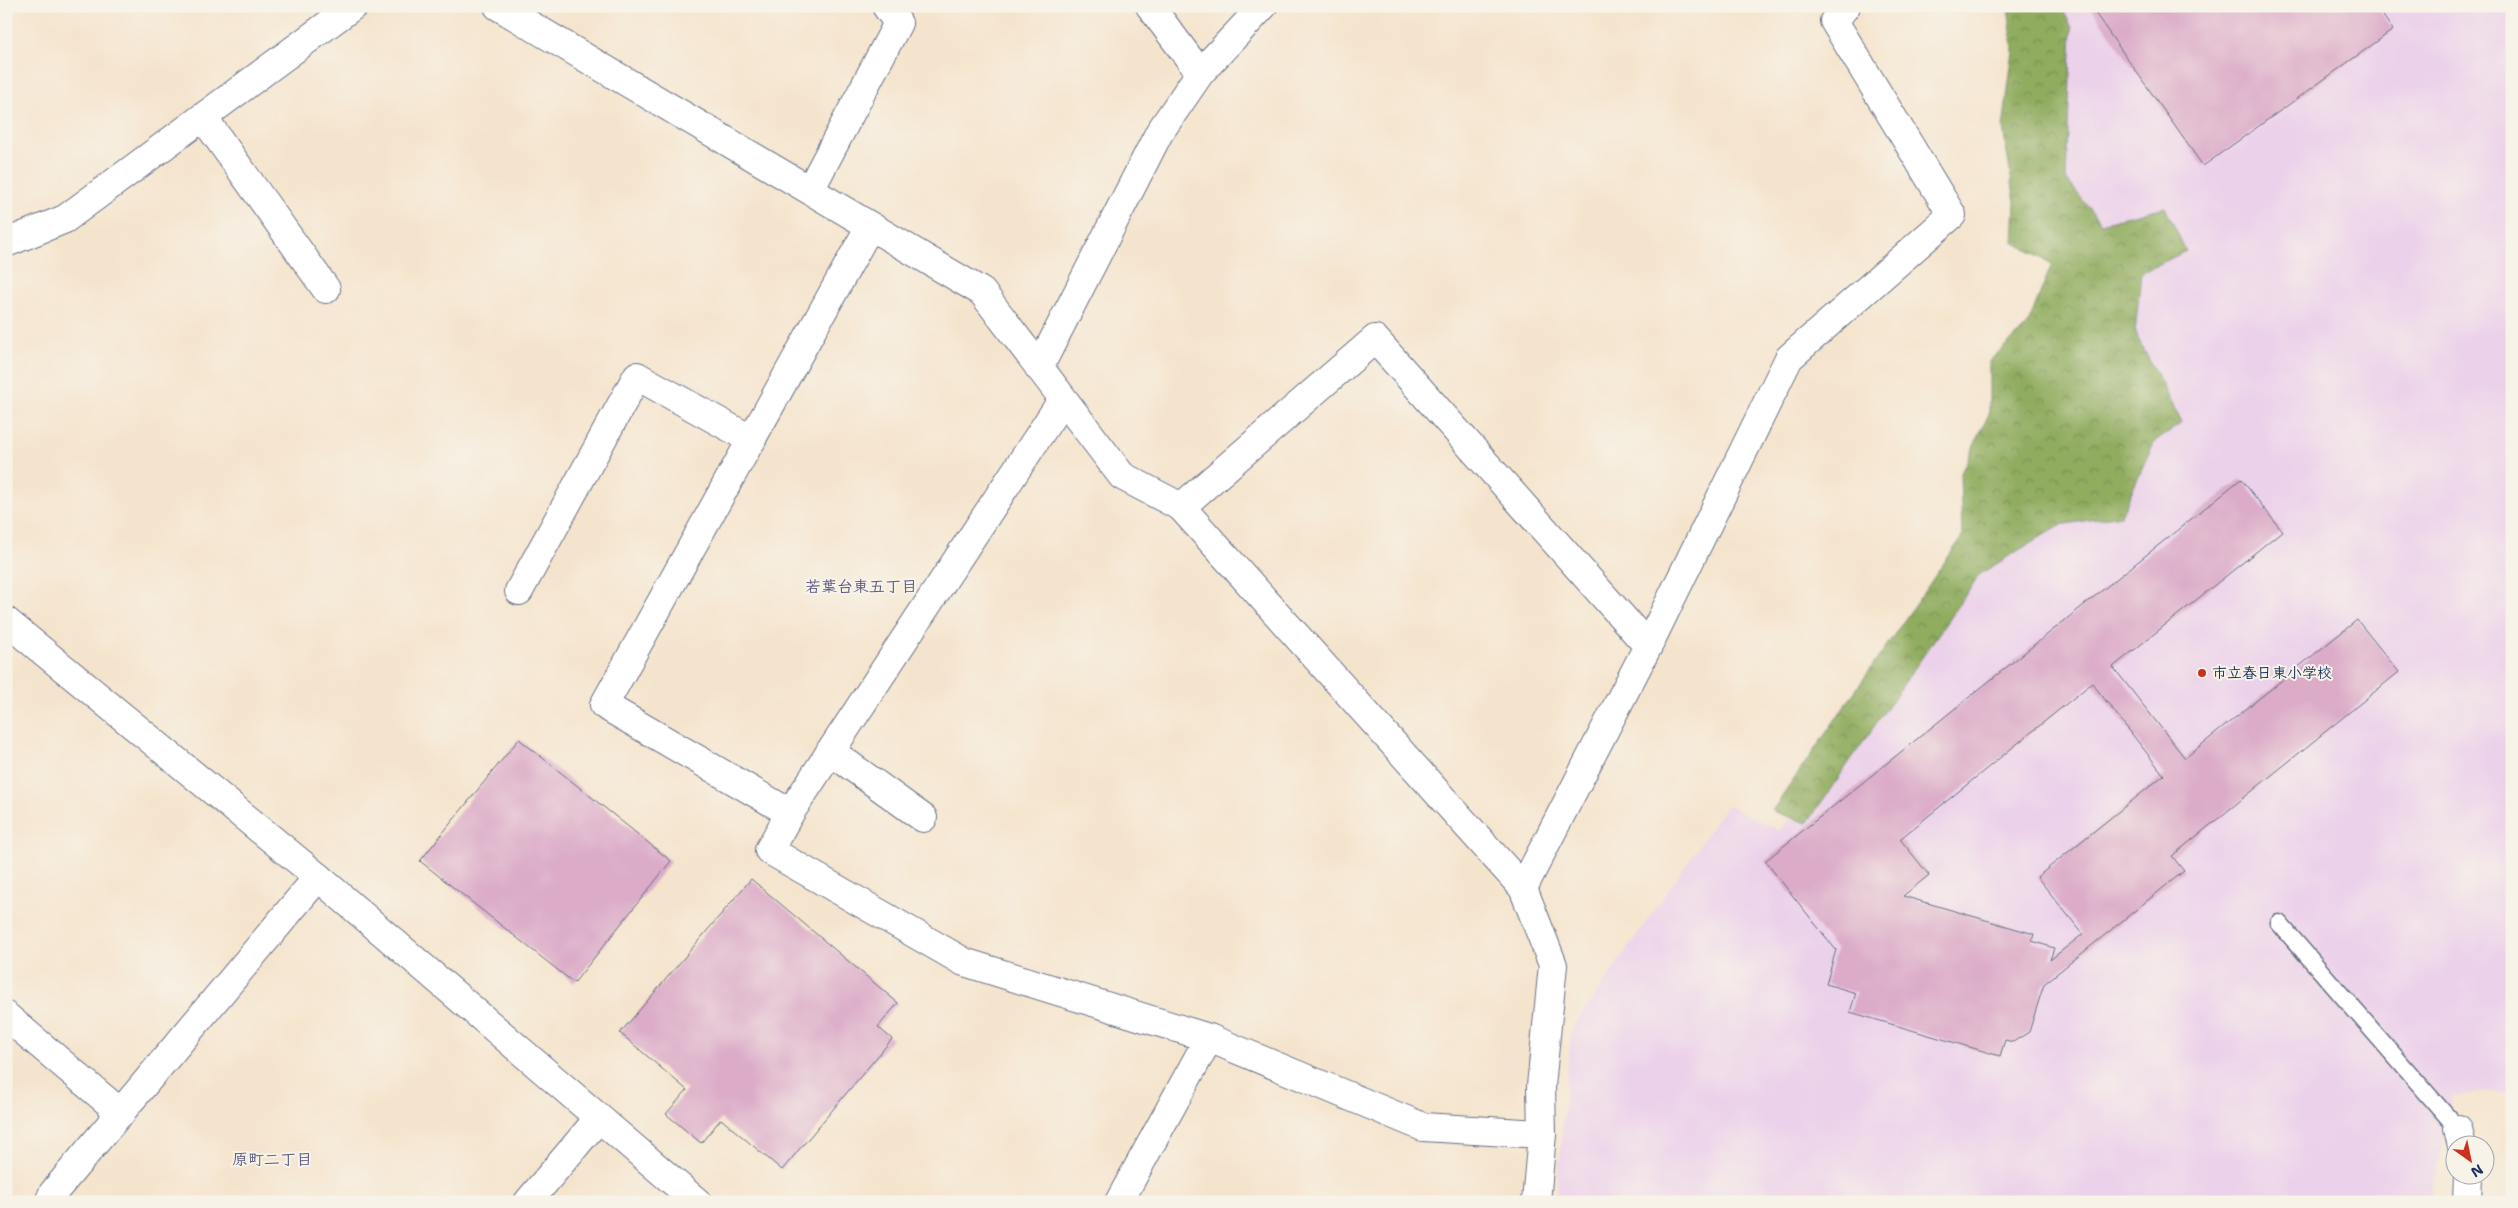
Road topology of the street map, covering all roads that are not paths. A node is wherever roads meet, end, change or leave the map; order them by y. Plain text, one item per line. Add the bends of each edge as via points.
1 (353, 6) edge
2 (498, 6) edge
3 (886, 6) edge
4 (1150, 6) edge
5 (1263, 6) edge
6 (1834, 11) edge
7 (1200, 73) junction
8 (202, 117) junction
9 (810, 190) junction
10 (870, 226) junction
11 (6, 243) edge
12 (326, 289) dead end
13 (1039, 368) junction
14 (1063, 398) junction
15 (752, 440) junction
16 (1180, 507) junction
17 (519, 591) dead end
18 (6, 621) edge
19 (1648, 646) junction
20 (830, 752) junction
21 (790, 813) junction
22 (924, 818) dead end
23 (318, 877) junction
24 (1523, 888) junction
25 (2279, 923) dead end
26 (6, 1016) edge
27 (1209, 1038) junction
28 (121, 1113) junction
29 (598, 1118) junction
30 (1542, 1134) junction
31 (2459, 1136) edge
32 (2468, 1186) edge
33 (49, 1202) edge
34 (528, 1202) edge
35 (697, 1202) edge
36 (1118, 1202) edge
37 (1536, 1202) edge
38 (2467, 1202) edge

1 - 8 street
2 - 9 street
3 - 9 street via 898,23
4 - 7 street
5 - 7 street
6 - 19 street via 1952,215 1789,358
7 - 13 street via 1158,133
8 - 11 street via 65,219
8 - 12 street
9 - 10 street
10 - 13 street via 982,292
10 - 15 street
13 - 14 street
14 - 16 street via 1122,476
14 - 20 street
15 - 17 street via 638,376
15 - 21 street via 604,705
16 - 19 street via 1375,339
16 - 24 street
18 - 23 street
19 - 24 street
20 - 21 street
20 - 22 street
21 - 27 street via 769,850 964,962
23 - 28 street
23 - 29 street
24 - 30 street via 1554,965 1541,1086
25 - 31 lane
26 - 28 street
27 - 30 street via 1423,1127
27 - 36 street
28 - 33 street
29 - 34 street
29 - 35 street
30 - 37 street
32 - 38 street

